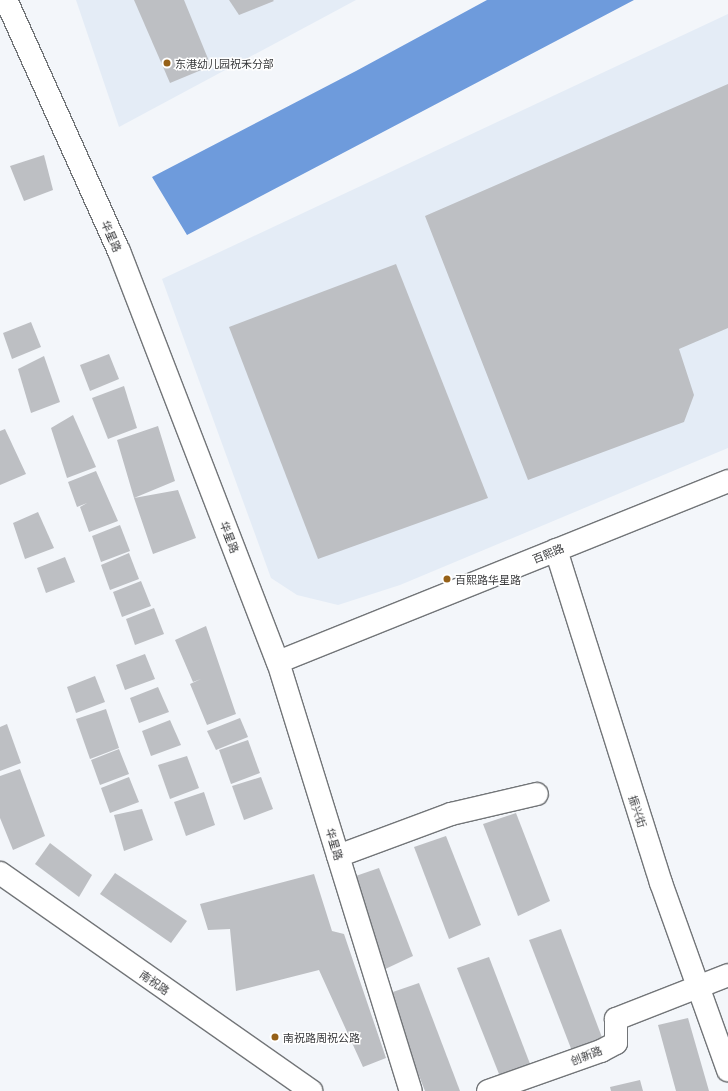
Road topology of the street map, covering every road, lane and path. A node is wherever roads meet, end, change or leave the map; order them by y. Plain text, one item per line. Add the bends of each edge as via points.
1 (6, 0) edge
2 (728, 481) edge
3 (556, 550) junction
4 (278, 662) junction
5 (537, 794) dead end
6 (338, 856) junction
7 (0, 873) edge
8 (728, 975) edge
9 (699, 987) junction
10 (728, 1070) edge
11 (311, 1091) edge
12 (411, 1091) edge
13 (488, 1091) edge

1 - 4 street, 华星路 via 119,251
2 - 3 street, 百熙路
3 - 4 street, 百熙路
3 - 9 street, 振兴街 via 661,883
4 - 6 street, 华星路
5 - 6 street via 451,814
6 - 12 street, 华星路
7 - 11 street, 南祝路
8 - 9 street, 创新路
9 - 10 street, 振兴街
9 - 13 street, 创新路 via 616,1019 616,1043 601,1051

